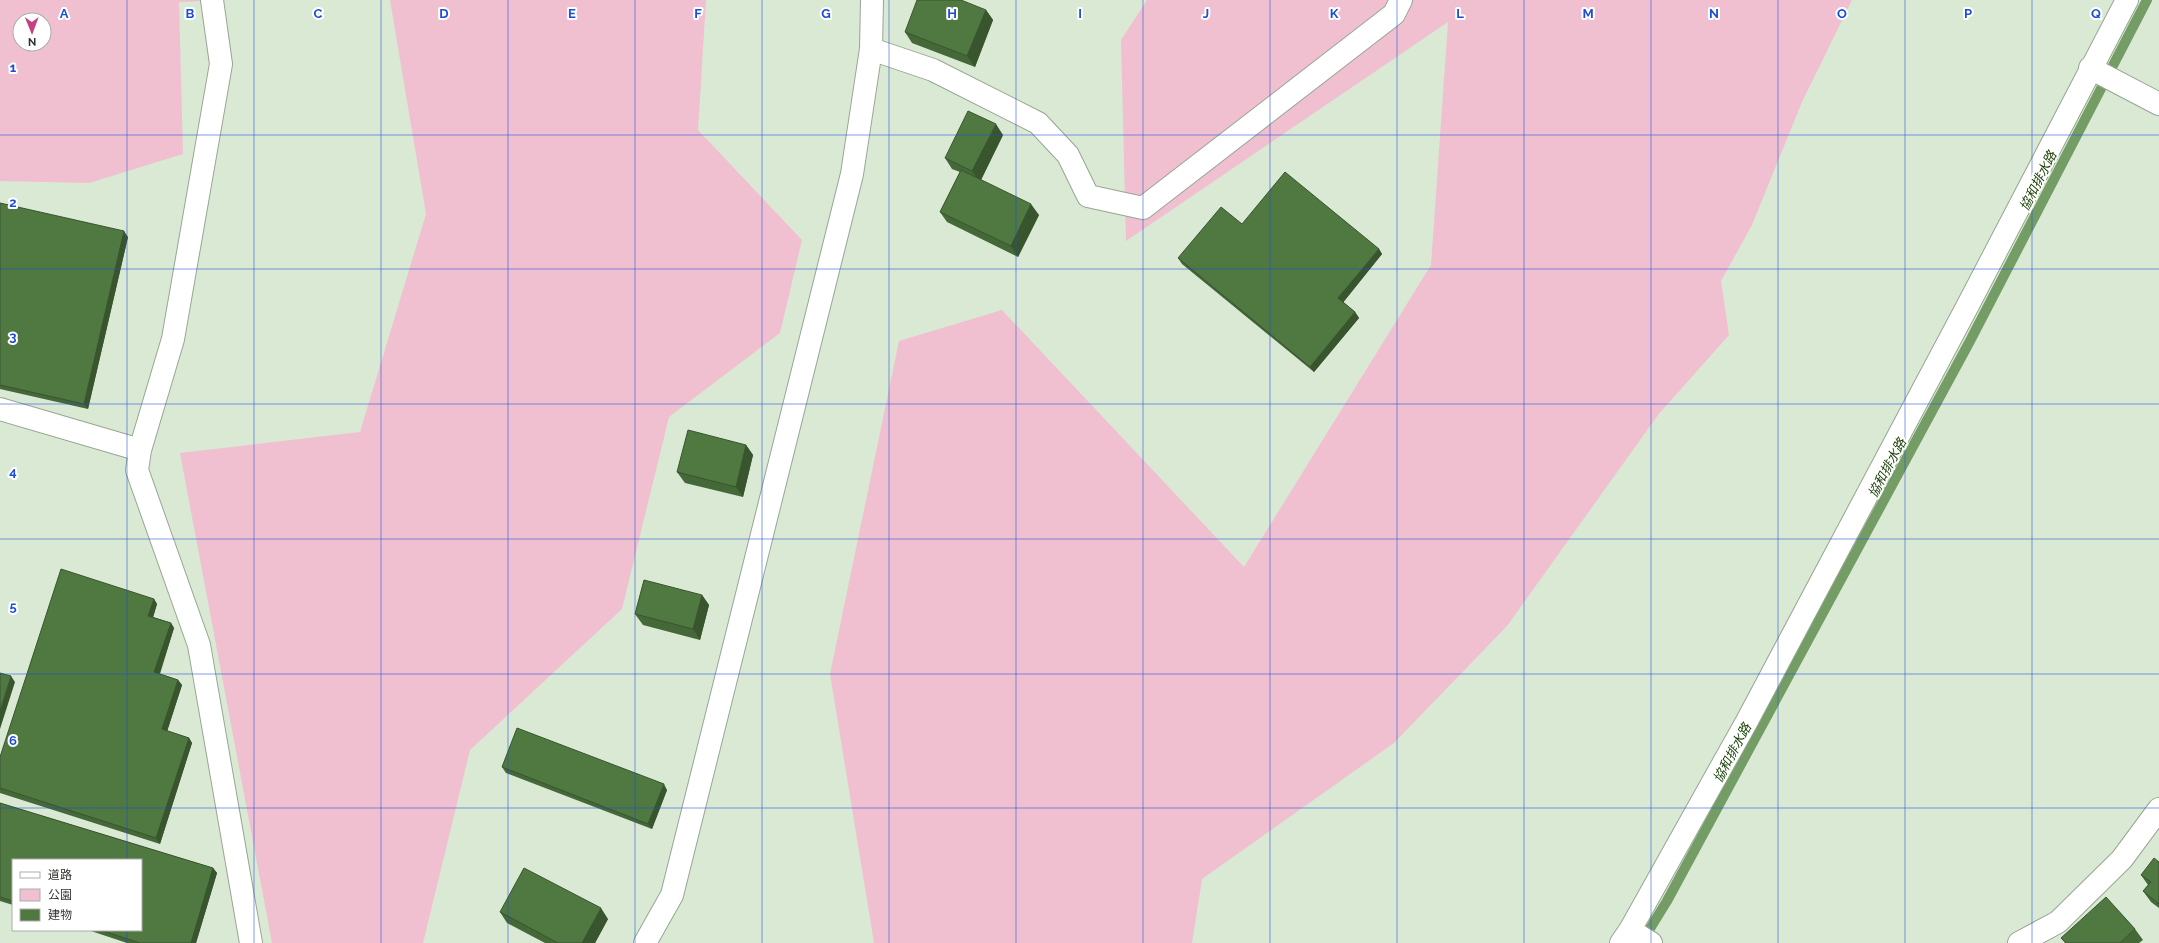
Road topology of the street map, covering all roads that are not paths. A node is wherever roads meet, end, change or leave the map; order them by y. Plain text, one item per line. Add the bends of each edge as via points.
1 (212, 0) edge
2 (872, 0) edge
3 (1401, 0) edge
4 (2127, 0) edge
5 (871, 49) junction
6 (2104, 75) junction
7 (2159, 104) edge
8 (0, 409) edge
9 (140, 450) junction
10 (2159, 809) edge
11 (1634, 937) edge
12 (251, 943) edge
13 (645, 943) edge
14 (2019, 943) edge

1 - 9 street via 221,64 173,339
2 - 5 street
3 - 5 street via 1394,14 1144,208 1088,196 1068,156 1038,123 933,70
4 - 6 street
5 - 13 street via 852,174 698,798 672,895
6 - 7 street
6 - 11 street via 1960,321
8 - 9 street
9 - 12 street via 137,470 199,645
10 - 14 street via 2122,859 2058,922

